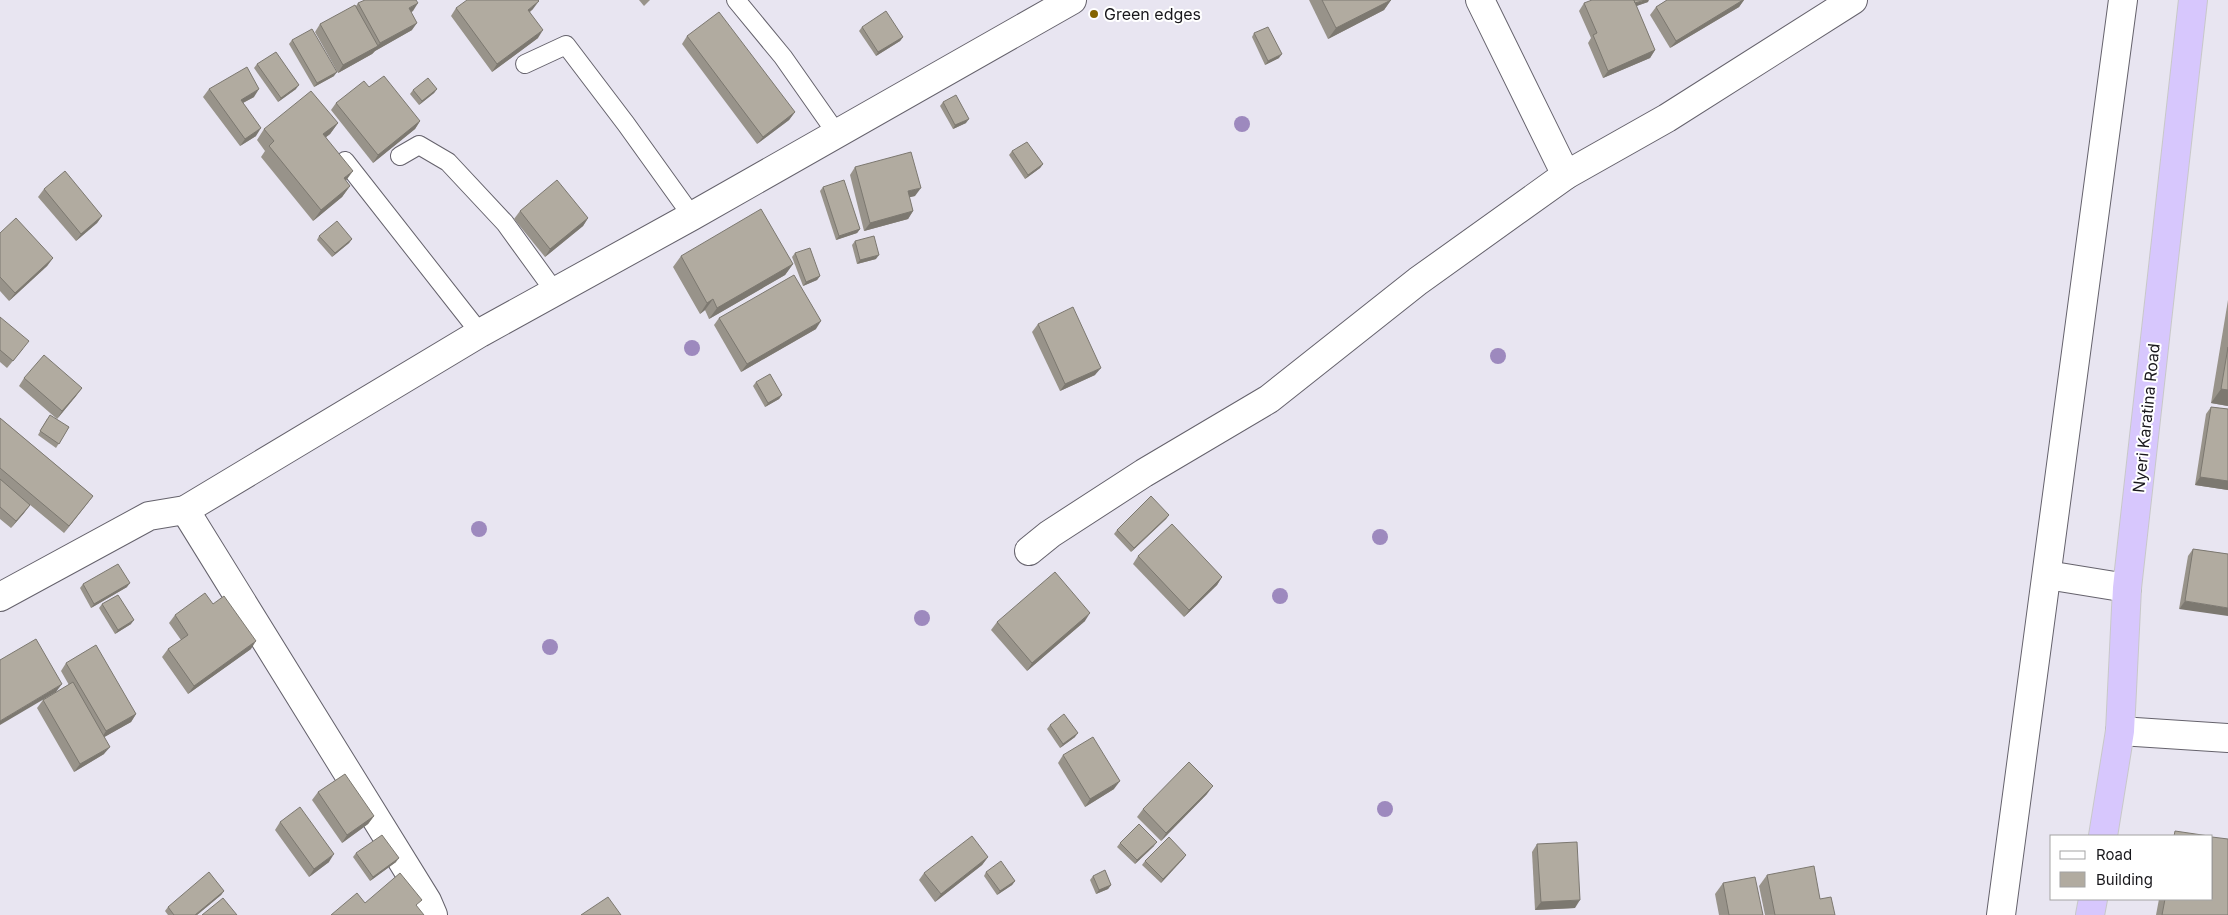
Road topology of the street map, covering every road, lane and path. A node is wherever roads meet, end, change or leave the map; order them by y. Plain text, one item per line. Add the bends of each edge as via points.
1 (736, 0) edge
2 (1480, 0) edge
3 (1853, 0) edge
4 (2123, 0) edge
5 (2193, 0) edge
6 (1065, 2) edge
7 (525, 64) dead end
8 (837, 134) junction
9 (400, 156) edge
10 (345, 161) edge
11 (1566, 175) junction
12 (692, 216) junction
13 (555, 292) junction
14 (480, 333) junction
15 (185, 510) junction
16 (1028, 551) dead end
17 (2047, 576) junction
18 (2127, 588) junction
19 (0, 597) edge
20 (2120, 731) junction
21 (2228, 738) edge
22 (2103, 835) edge
23 (2093, 900) edge
24 (433, 915) edge
25 (2001, 915) edge
26 (2090, 915) edge

1 - 8 lane via 783,57
2 - 11 street
3 - 11 street via 1667,118
4 - 17 street
5 - 18 highway, Nyeri Karatina Road
6 - 8 street
7 - 12 lane via 566,45
8 - 12 street
9 - 13 lane via 419,145 448,162 505,224
10 - 14 lane
11 - 16 street via 1418,281 1269,400 1144,473
12 - 13 street
13 - 14 street
14 - 15 street
15 - 19 street via 149,516
15 - 24 street
17 - 18 street
17 - 25 street
18 - 20 highway, Nyeri Karatina Road
20 - 21 street
20 - 22 highway, Nyeri Karatina Road
23 - 26 highway

